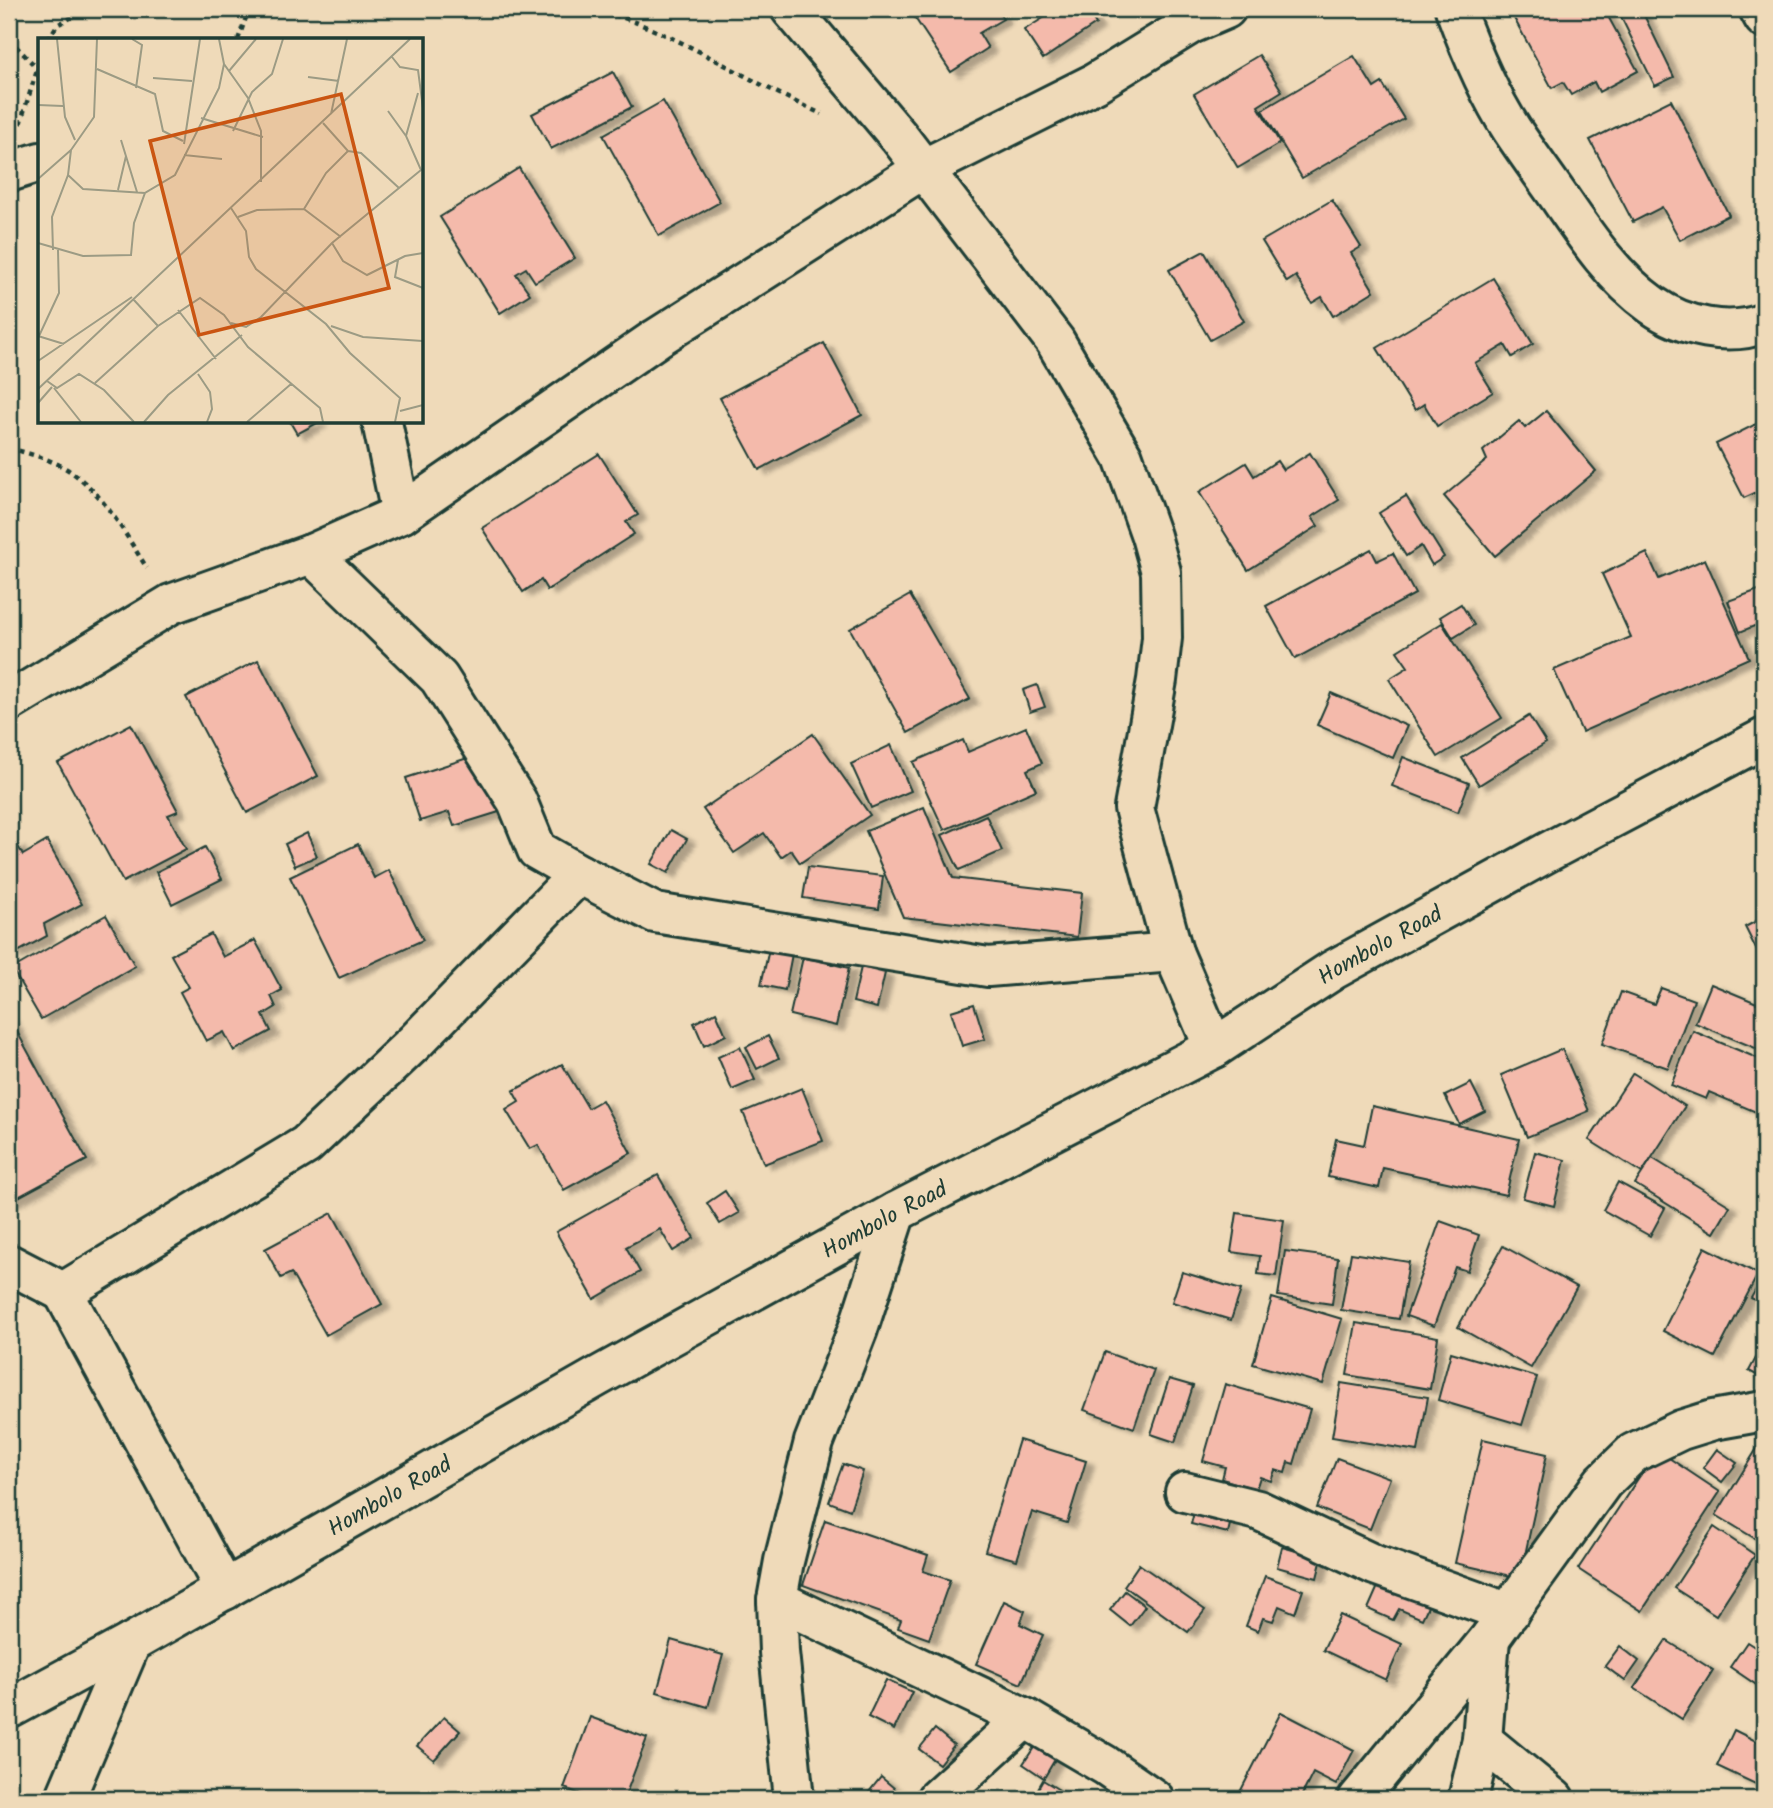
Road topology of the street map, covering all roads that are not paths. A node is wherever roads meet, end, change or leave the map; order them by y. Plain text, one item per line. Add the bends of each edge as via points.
1 (791, 9) edge
2 (1226, 9) edge
3 (1428, 9) edge
4 (1759, 9) edge
5 (1764, 18) edge
6 (1460, 23) edge
7 (38, 163) edge
8 (923, 169) junction
9 (9, 172) edge
10 (1764, 323) edge
11 (382, 424) edge
12 (401, 514) junction
13 (311, 554) junction
14 (9, 702) edge
15 (1764, 738) edge
16 (579, 874) junction
17 (1173, 953) junction
18 (1214, 1048) junction
19 (897, 1212) junction
20 (9, 1264) edge
21 (63, 1292) junction
22 (1764, 1411) edge
23 (1185, 1492) dead end
24 (225, 1590) junction
25 (777, 1600) junction
26 (1499, 1625) junction
27 (131, 1643) junction
28 (9, 1709) edge
29 (1025, 1718) junction
30 (1482, 1740) junction
31 (65, 1799) edge
32 (794, 1799) edge
33 (936, 1799) edge
34 (1154, 1799) edge
35 (1358, 1799) edge
36 (1468, 1799) edge
37 (1554, 1799) edge

1 - 8 street
2 - 8 street via 1191,24 1095,83
3 - 6 street
4 - 5 street
6 - 10 street via 1511,128 1601,257 1652,305 1685,322 1717,330
7 - 9 street
8 - 12 street via 657,338
8 - 17 street via 1055,341 1123,457 1151,536 1161,572 1162,638 1133,808
11 - 12 street
12 - 13 street
13 - 14 street via 171,604
13 - 16 street via 439,678 517,801 537,850
15 - 18 street, Hombolo Road via 1343,965
16 - 17 street via 655,913 988,967
16 - 21 street via 415,1042 306,1144
17 - 18 street
18 - 19 street, Hombolo Road
19 - 24 street, Hombolo Road
19 - 25 street via 859,1329 814,1442
20 - 21 street
21 - 24 street
22 - 26 street via 1702,1423 1633,1453 1603,1482
23 - 26 street via 1258,1510
24 - 27 street, Hombolo Road
25 - 29 street
25 - 32 street
26 - 30 street
26 - 35 street
27 - 28 street, Hombolo Road
27 - 31 street
29 - 33 street
29 - 34 street
30 - 36 street
30 - 37 street

